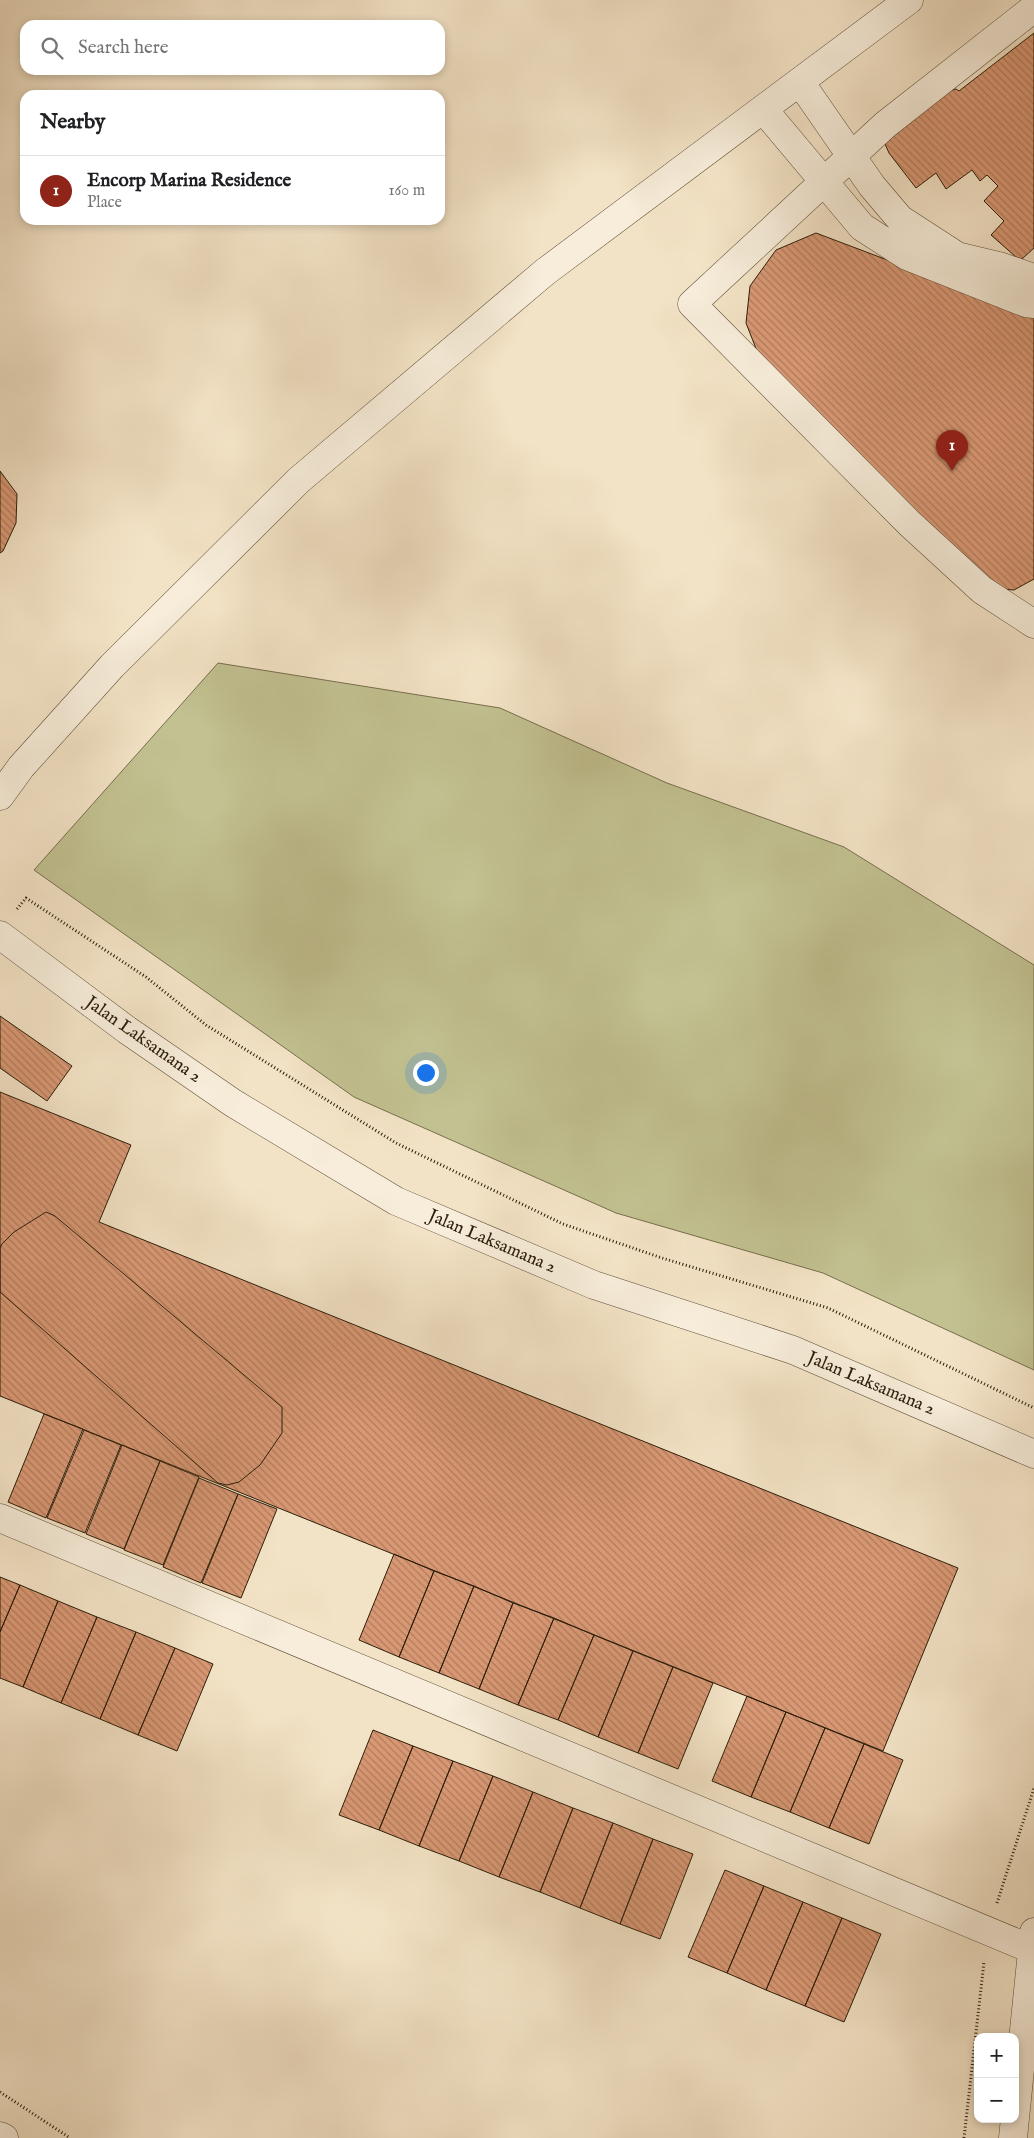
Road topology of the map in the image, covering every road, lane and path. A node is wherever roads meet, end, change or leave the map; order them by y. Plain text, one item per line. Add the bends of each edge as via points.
1 (909, 0) edge
2 (1034, 8) edge
3 (800, 82) junction
4 (763, 109) junction
5 (851, 156) junction
6 (823, 182) junction
7 (1034, 278) edge
8 (1034, 304) edge
9 (1034, 624) edge
10 (0, 796) edge
11 (16, 911) dead end
12 (0, 935) edge
13 (1034, 1408) edge
14 (1034, 1454) edge
15 (0, 1518) edge
16 (1033, 1941) edge
17 (0, 2092) edge
18 (1027, 2092) edge
19 (0, 2136) edge
20 (4, 2138) edge
21 (70, 2138) edge
22 (1013, 2138) edge

1 - 3 street
2 - 5 street via 885,125
3 - 4 street
3 - 5 street
4 - 6 street
4 - 10 street via 545,272 299,480 112,666 21,767
5 - 6 street
5 - 7 street via 900,219 924,236 956,256
6 - 8 street via 862,226 907,256
6 - 9 street via 692,304 909,523 982,590
11 - 13 path via 26,898 146,977 206,1025 396,1143 563,1224 828,1308
12 - 14 street, Jalan Laksamana 2 via 127,1030 233,1103 396,1201 594,1286 793,1350
15 - 16 street
16 - 18 street
17 - 21 path
18 - 22 street
19 - 20 street

